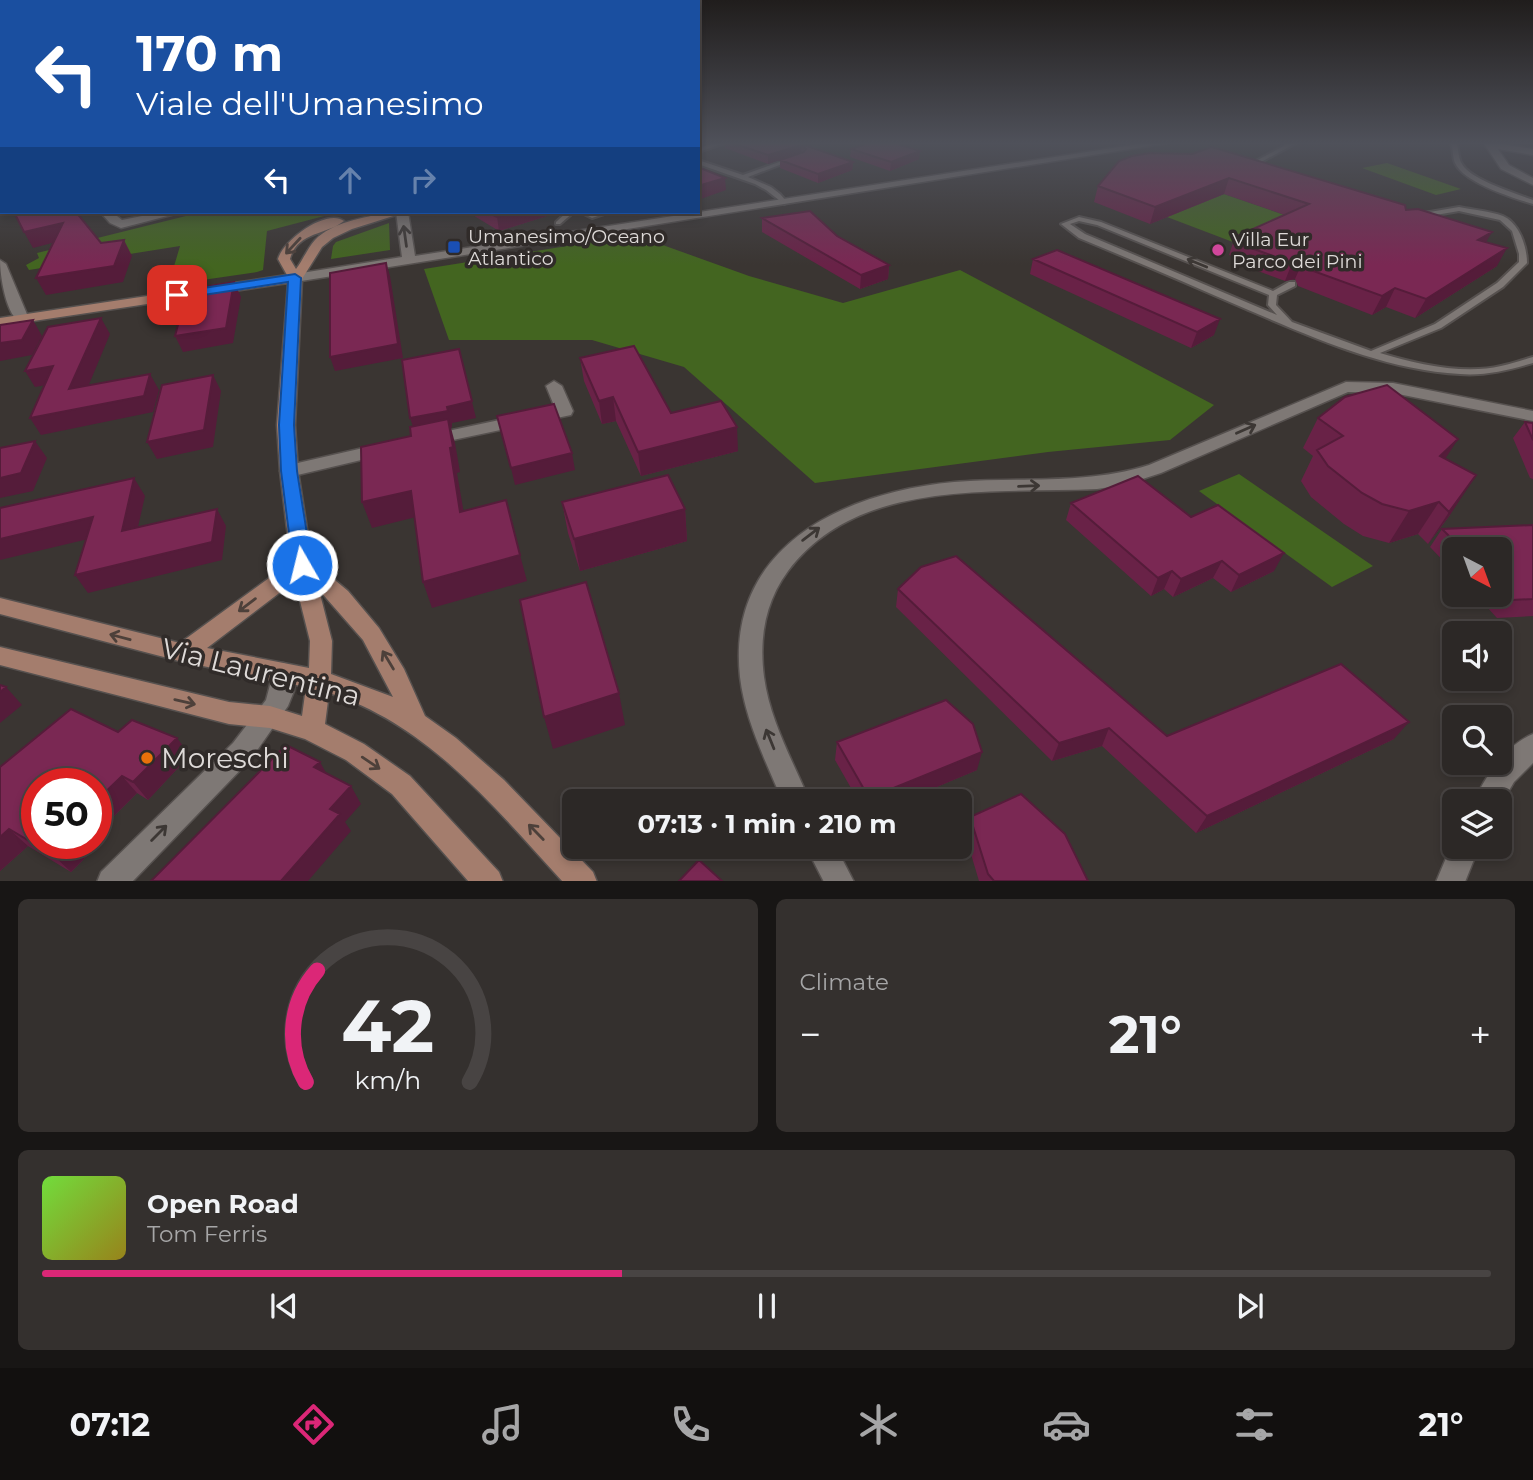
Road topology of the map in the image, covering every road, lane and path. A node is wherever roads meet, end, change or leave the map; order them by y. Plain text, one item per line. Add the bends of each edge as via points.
1 (754, 183) edge
2 (905, 183) edge
3 (1489, 183) edge
4 (784, 202) junction
5 (1533, 202) edge
6 (108, 214) edge
7 (364, 214) edge
8 (394, 214) edge
9 (401, 214) edge
10 (569, 214) edge
11 (148, 215) edge
12 (1411, 219) edge
13 (558, 223) dead end
14 (409, 260) junction
15 (0, 264) edge
16 (295, 278) junction
17 (1292, 284) edge
18 (1273, 294) junction
19 (22, 319) junction
20 (0, 322) edge
21 (1288, 322) junction
22 (1373, 353) junction
23 (1533, 360) edge
24 (554, 386) dead end
25 (1533, 416) edge
26 (289, 471) junction
27 (302, 565) junction
28 (0, 606) edge
29 (183, 653) junction
30 (0, 656) edge
31 (283, 673) junction
32 (317, 681) junction
33 (270, 717) junction
34 (415, 722) junction
35 (312, 730) junction
36 (1533, 747) edge
37 (792, 789) edge
38 (1495, 789) edge
39 (827, 859) edge
40 (1460, 859) edge
41 (485, 880) edge
42 (111, 881) edge
43 (583, 881) edge
44 (840, 881) edge
45 (1450, 881) edge

1 - 4 lane
2 - 4 street
3 - 5 lane
4 - 14 street
6 - 11 street via 117,223
7 -> 16 main road via 315,229 292,244 284,259
8 - 16 main road via 327,237
14 -> 9 street
10 - 13 lane
12 - 22 lane via 1450,209 1497,216 1515,230 1523,263 1500,285 1438,326
14 - 16 street
15 - 19 street
16 - 19 main road
16 - 26 main road via 286,425
17 - 18 lane
18 - 21 lane via 1272,305
18 -> 21 lane via 1099,223 1079,219 1065,224 1082,236
19 - 20 main road
21 - 22 lane
22 - 23 lane via 1462,372 1498,371
24 - 26 street via 565,411
37 -> 25 street via 762,719 752,678 750,636 761,598 779,566 803,540 828,523 870,503 915,493 1124,479 1346,387 1393,388
26 - 27 main road
27 -> 29 main road
27 - 32 main road via 321,641
34 -> 27 main road via 396,673 366,626 336,591
29 -> 28 main road, Via Laurentina
29 - 31 main road, Via Laurentina
30 -> 33 main road, Via Laurentina via 229,713
31 - 32 main road, Via Laurentina
31 - 33 street via 282,691
32 - 34 main road, Via Laurentina via 380,703
32 - 35 main road
33 - 35 main road, Via Laurentina
42 -> 33 street via 242,751
43 -> 34 main road, Via Laurentina via 452,750
35 -> 41 main road, Via Laurentina via 355,752 401,785
36 - 38 street
39 - 44 street
40 - 45 street

